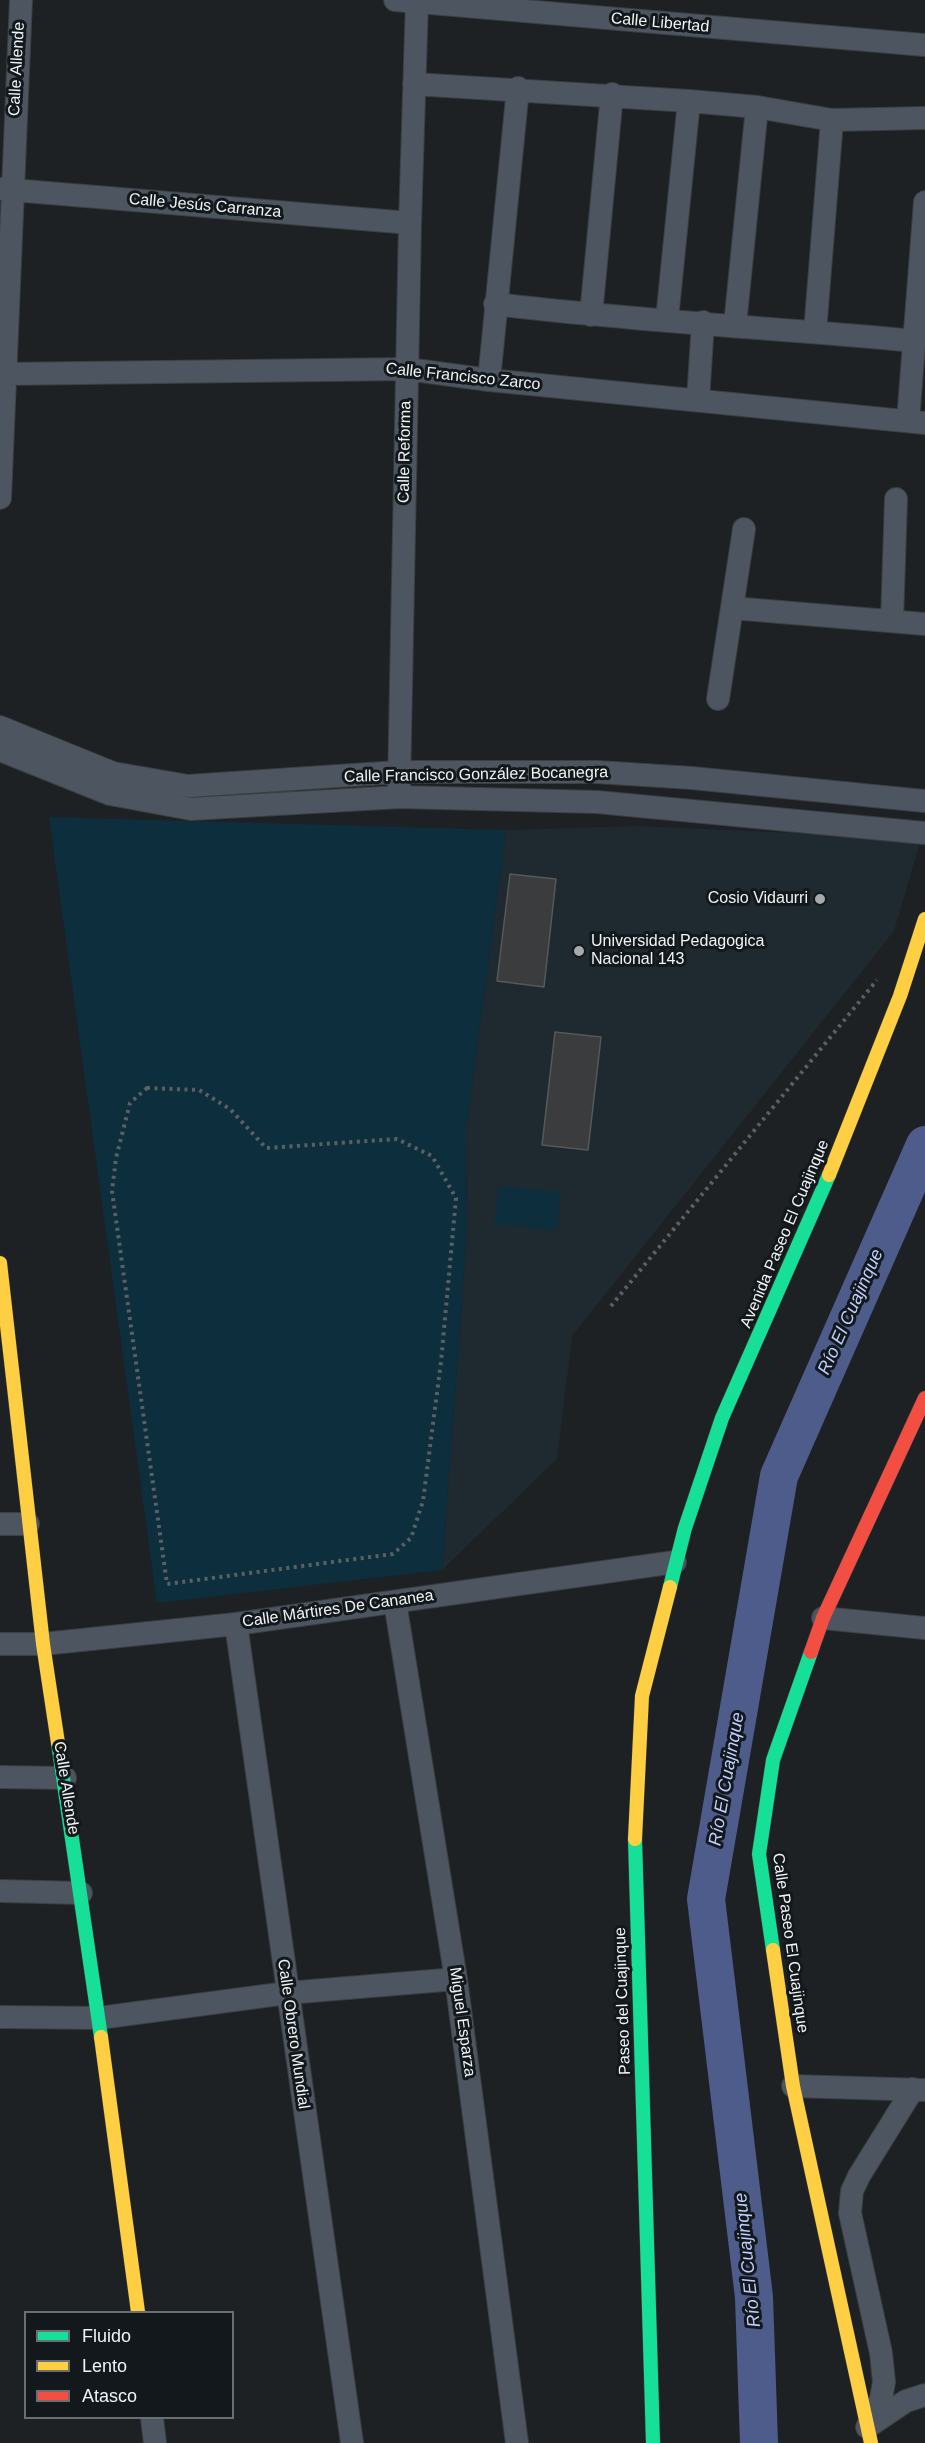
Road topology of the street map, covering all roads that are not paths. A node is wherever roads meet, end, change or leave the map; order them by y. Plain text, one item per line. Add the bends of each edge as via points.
1 (21, 0) edge
2 (395, 0) edge
3 (417, 1) edge
4 (925, 45) edge
5 (414, 84) junction
6 (518, 88) junction
7 (612, 94) junction
8 (690, 101) junction
9 (757, 107) junction
10 (925, 118) edge
11 (832, 120) junction
12 (6, 190) edge
13 (925, 202) edge
14 (410, 223) junction
15 (495, 304) junction
16 (591, 315) junction
17 (667, 319) junction
18 (703, 322) junction
19 (735, 325) junction
20 (815, 332) junction
21 (915, 341) junction
22 (407, 369) junction
23 (3, 374) edge
24 (489, 380) junction
25 (698, 400) junction
26 (917, 422) edge
27 (0, 498) edge
28 (896, 499) dead end
29 (744, 529) dead end
30 (732, 608) junction
31 (892, 621) junction
32 (925, 624) edge
33 (718, 699) dead end
34 (0, 727) edge
35 (0, 750) edge
36 (398, 772) junction
37 (597, 772) junction
38 (400, 797) junction
39 (925, 801) edge
40 (597, 802) junction
41 (925, 833) edge
42 (925, 919) edge
43 (0, 1263) edge
44 (1, 1285) edge
45 (925, 1398) edge
46 (8, 1409) edge
47 (0, 1524) edge
48 (28, 1524) junction
49 (675, 1562) junction
50 (395, 1602) junction
51 (823, 1618) junction
52 (236, 1624) junction
53 (925, 1628) edge
54 (0, 1644) edge
55 (44, 1644) junction
56 (0, 1777) edge
57 (64, 1778) junction
58 (0, 1891) edge
59 (81, 1893) junction
60 (456, 1979) junction
61 (287, 1993) junction
62 (0, 2018) edge
63 (99, 2018) junction
64 (793, 2086) junction
65 (919, 2090) edge
66 (138, 2311) edge
67 (925, 2395) edge
68 (152, 2419) edge
69 (869, 2435) edge
70 (155, 2443) edge
71 (352, 2443) edge
72 (517, 2443) edge
73 (653, 2443) edge

1 - 12 street, Calle Allende
2 - 3 street, Calle Libertad
3 - 4 street, Calle Libertad
3 - 5 street, Calle Reforma
5 - 6 street
5 - 14 street, Calle Reforma
6 - 7 street
6 - 15 street
7 - 8 street
7 - 16 street
8 - 9 street
8 - 17 street
9 - 11 street
9 - 19 street
10 - 11 street
11 - 20 street
12 - 14 street, Calle Jesús Carranza
12 - 23 street, Calle Allende
13 - 21 street
14 - 22 street, Calle Reforma
15 - 16 street
15 - 24 street
16 - 17 street
17 - 18 street
18 - 19 street
18 - 25 street
19 - 20 street
20 - 21 street
21 - 26 street
22 - 23 street, Calle Francisco Zarco
22 - 24 street, Calle Francisco Zarco
22 - 36 street, Calle Reforma
23 - 27 street, Calle Allende
24 - 25 street, Calle Francisco Zarco
25 - 26 street, Calle Francisco Zarco
28 - 31 street
29 - 30 street
30 - 31 street
30 - 33 street
31 - 32 street
34 - 36 street, Calle Francisco González Bocanegra via 113,773 188,786
35 - 38 street, Calle Francisco González Bocanegra via 110,794 191,809
36 - 37 street, Calle Francisco González Bocanegra
36 - 38 street, Calle Reforma
37 - 39 street, Calle Francisco González Bocanegra
37 - 40 street
38 - 40 street, Calle Francisco González Bocanegra
40 - 41 street, Calle Francisco González Bocanegra
42 - 49 street, Avenida Paseo El Cuajinque via 900,996 809,1225 722,1418
43 - 44 street, Calle Allende
44 - 46 street, Calle Allende
45 - 51 street, Calle Paseo El Cuajinque
46 - 48 street, Calle Allende
47 - 48 street
48 - 55 street, Calle Allende
49 - 50 street, Calle Mártires De Cananea
49 - 73 street, Paseo del Cuajinque via 642,1696 634,1816
50 - 52 street, Calle Mártires De Cananea
50 - 60 street, Miguel Esparza
51 - 53 street
51 - 64 street, Calle Paseo El Cuajinque via 772,1760 759,1854
52 - 55 street, Calle Mártires De Cananea
52 - 61 street, Calle Obrero Mundial
54 - 55 street, Calle Mártires De Cananea
55 - 57 street, Calle Allende
56 - 57 street
57 - 59 street, Calle Allende
58 - 59 street
59 - 63 street, Calle Allende
60 - 61 street
60 - 72 street, Miguel Esparza
61 - 63 street
61 - 71 street, Calle Obrero Mundial
62 - 63 street
63 - 66 street, Calle Allende
64 - 65 street
64 - 69 street, Calle Paseo El Cuajinque
65 - 69 street via 852,2191 850,2213 884,2382
67 - 69 street via 906,2401
68 - 70 street

